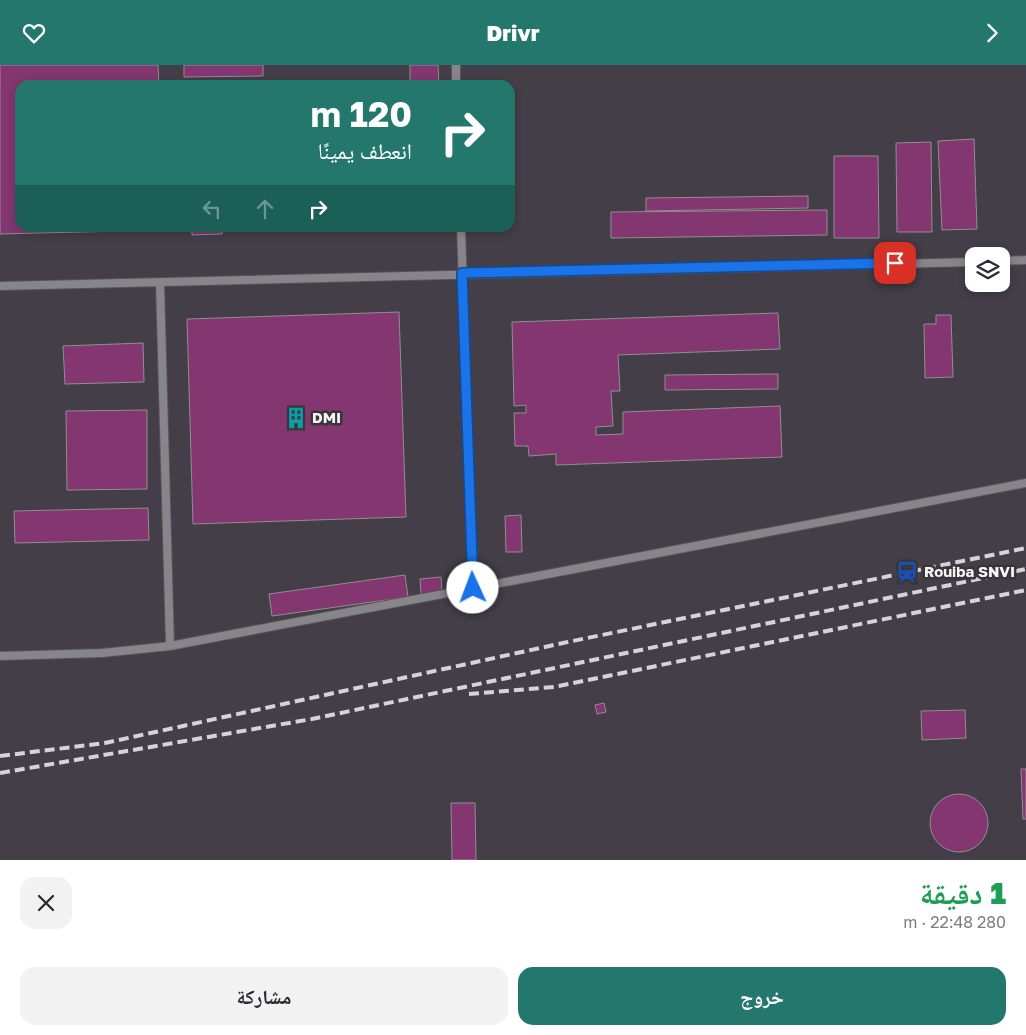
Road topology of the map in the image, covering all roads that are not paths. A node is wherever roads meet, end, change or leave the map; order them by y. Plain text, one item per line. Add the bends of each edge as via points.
1 (456, 65) edge
2 (456, 80) edge
3 (460, 232) edge
4 (1026, 260) edge
5 (965, 261) edge
6 (1010, 261) edge
7 (462, 273) junction
8 (160, 283) junction
9 (0, 286) edge
10 (1026, 483) edge
11 (473, 588) junction
12 (170, 646) junction
13 (0, 656) edge

1 - 2 lane
3 - 7 lane
4 - 6 lane
5 - 7 lane
7 - 8 lane
7 - 11 lane
8 - 9 lane
8 - 12 lane
10 - 11 lane
11 - 12 lane
12 - 13 lane via 102,653

